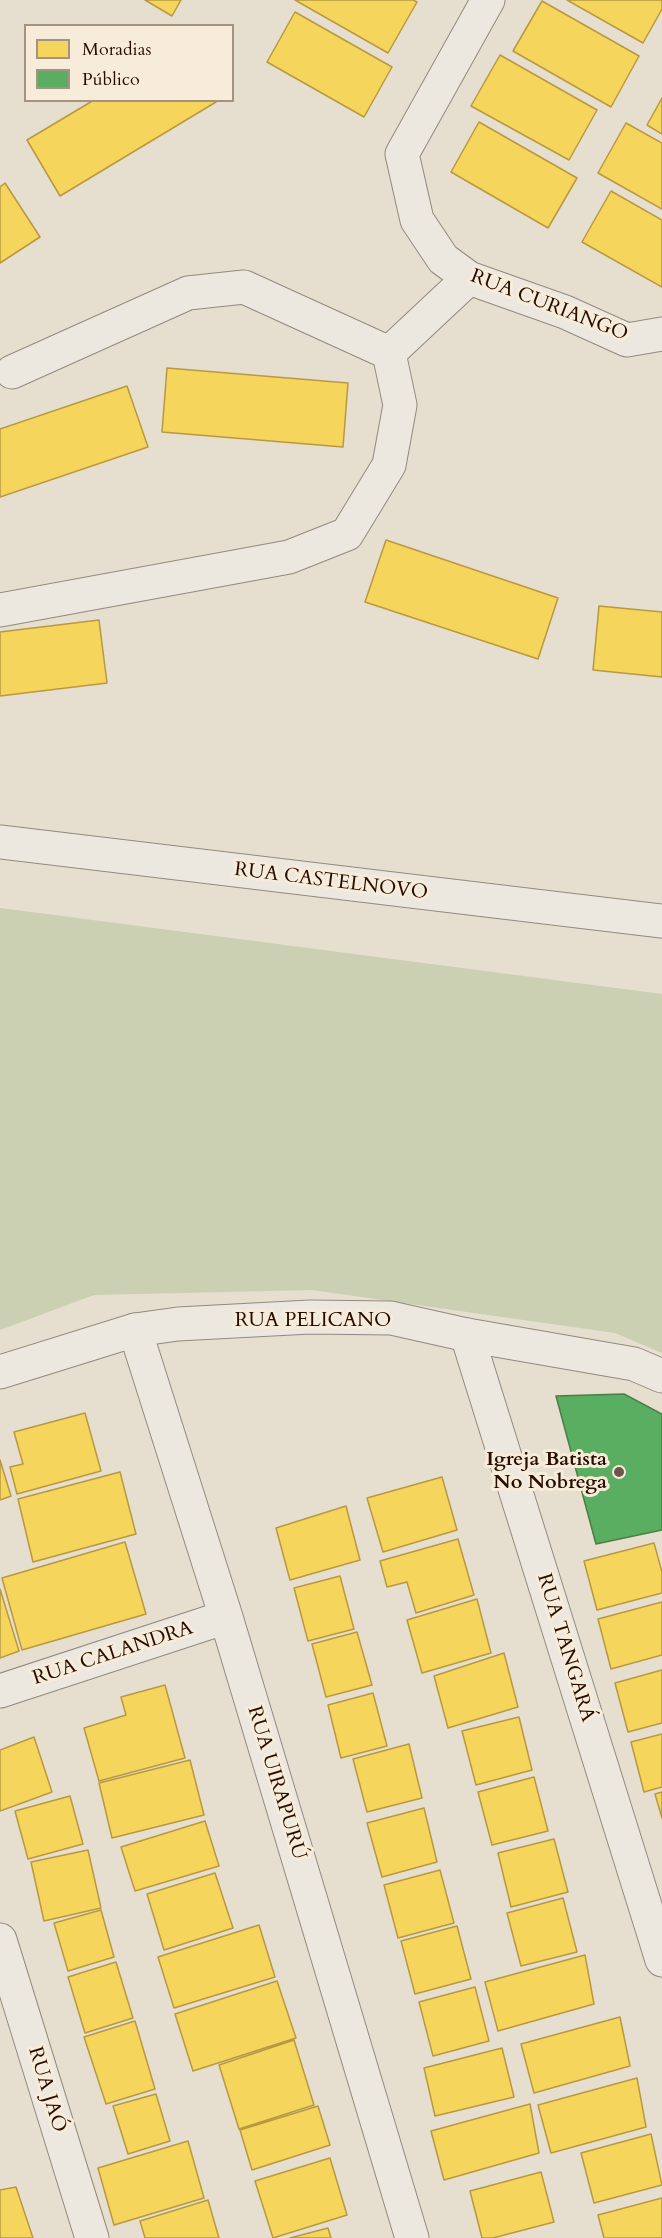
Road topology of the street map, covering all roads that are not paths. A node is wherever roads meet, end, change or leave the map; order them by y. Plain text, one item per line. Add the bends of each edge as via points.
1 (488, 0) edge
2 (469, 278) junction
3 (662, 334) edge
4 (389, 353) junction
5 (12, 372) dead end
6 (0, 610) edge
7 (0, 842) edge
8 (662, 921) edge
9 (135, 1330) junction
10 (467, 1335) junction
11 (0, 1372) edge
12 (662, 1376) edge
13 (226, 1617) junction
14 (0, 1691) edge
15 (0, 1940) edge
16 (662, 1960) edge
17 (92, 2238) edge
18 (412, 2238) edge

1 - 2 street, RUA CURIANGO via 402,154 417,220 443,259
2 - 3 street, RUA CURIANGO via 565,312 627,340
2 - 4 street
4 - 5 street via 244,287 188,293
4 - 6 street via 400,405 389,465 347,534 289,557
7 - 8 street, RUA CASTELNOVO
9 - 10 street, RUA PELICANO via 178,1324 334,1317 391,1318
9 - 11 street, RUA PELICANO
9 - 13 street, RUA UIRAPURÚ
10 - 12 street, RUA PELICANO via 634,1364
10 - 16 street, RUA TANGARÁ
13 - 14 street, RUA CALANDRA
13 - 18 street, RUA UIRAPURÚ
15 - 17 street, RUA JAÓ

